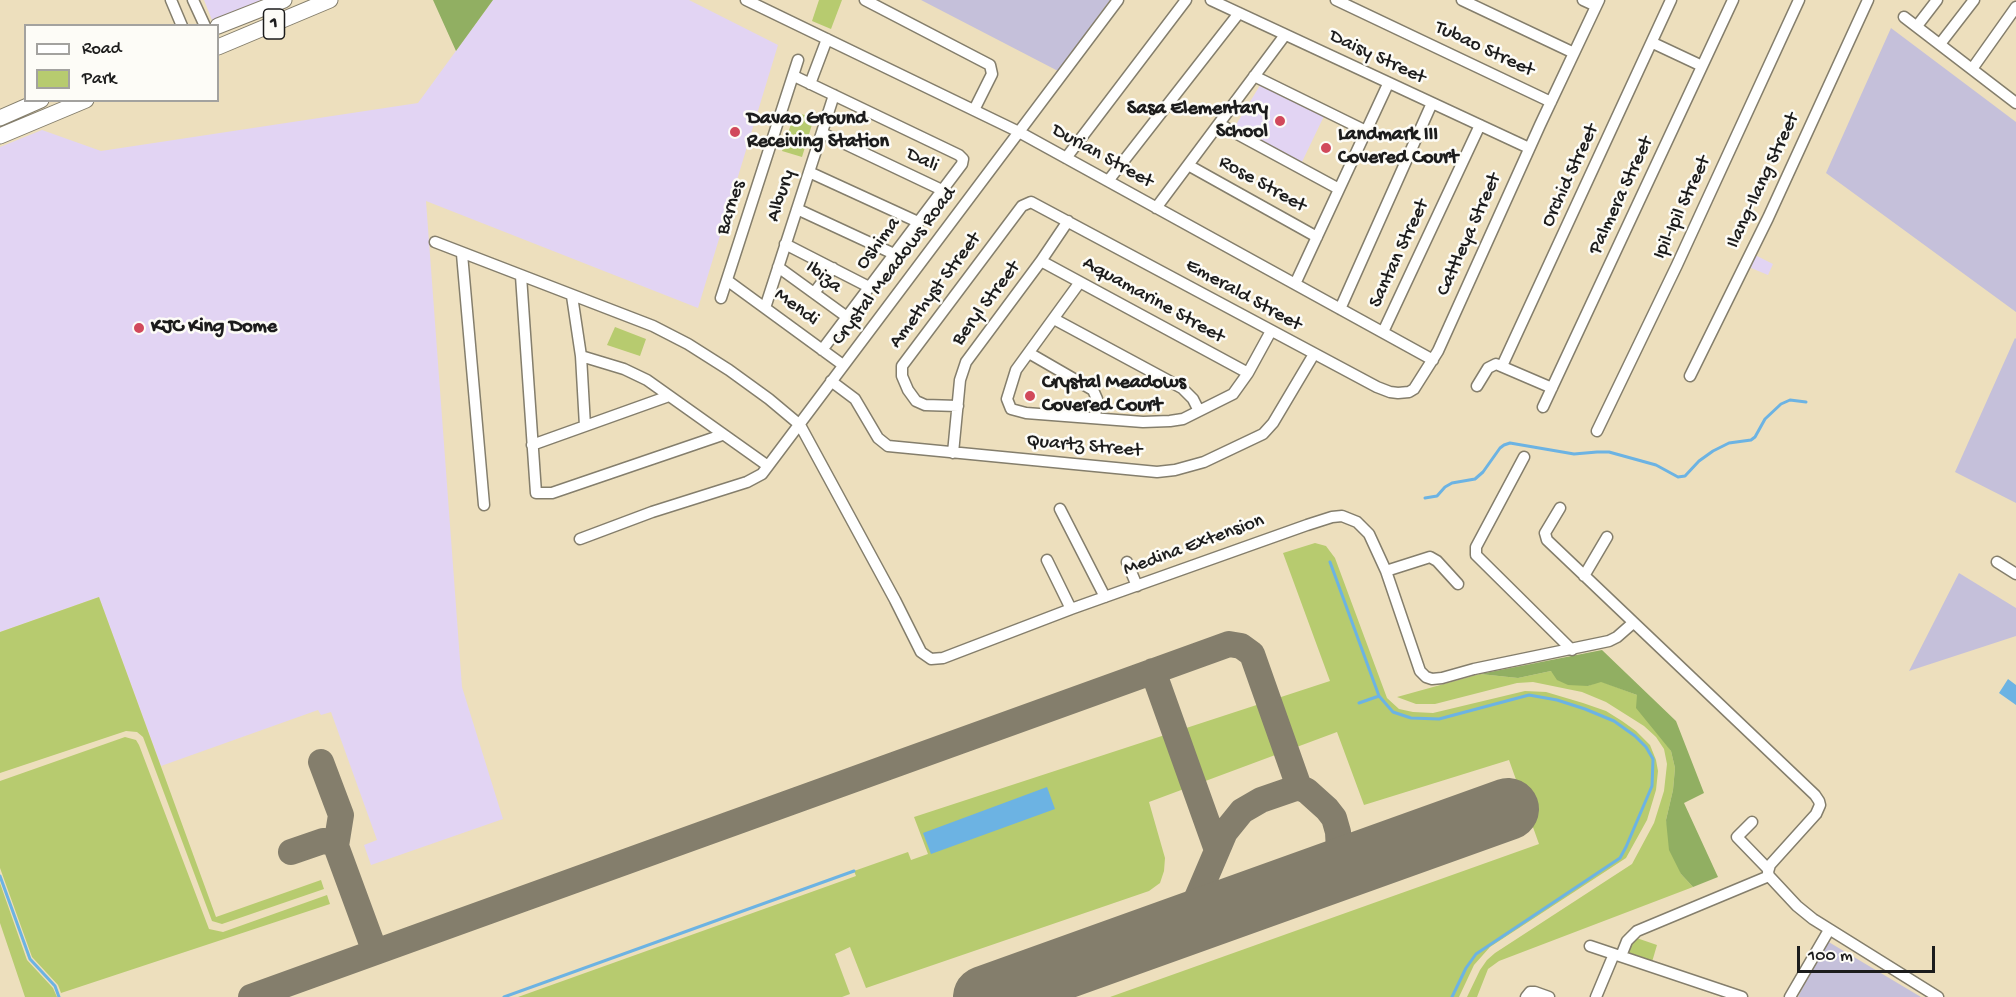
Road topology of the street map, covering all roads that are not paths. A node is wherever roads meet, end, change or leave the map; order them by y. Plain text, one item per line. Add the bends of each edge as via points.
1 (171, 0) edge
2 (193, 0) edge
3 (283, 0) edge
4 (330, 0) edge
5 (746, 0) edge
6 (865, 0) edge
7 (1118, 0) edge
8 (1186, 0) edge
9 (1210, 0) edge
10 (1336, 0) edge
11 (1462, 0) edge
12 (1583, 0) edge
13 (1671, 0) edge
14 (1733, 0) edge
15 (1799, 0) edge
16 (1868, 0) edge
17 (1937, 0) edge
18 (1974, 0) edge
19 (268, 3) edge
20 (1598, 3) edge
21 (2016, 7) edge
22 (1239, 13) junction
23 (290, 17) junction
24 (1904, 17) dead end
25 (274, 23) junction
26 (181, 24) edge
27 (204, 24) edge
28 (219, 26) edge
29 (1917, 26) junction
30 (1285, 35) junction
31 (827, 39) junction
32 (1653, 43) junction
33 (1940, 44) junction
34 (219, 47) edge
35 (1574, 53) junction
36 (798, 60) dead end
37 (1702, 66) junction
38 (1972, 69) junction
39 (794, 76) junction
40 (1254, 76) junction
41 (810, 84) junction
42 (1389, 84) junction
43 (834, 95) junction
44 (36, 102) edge
45 (81, 102) edge
46 (1551, 102) junction
47 (1432, 103) junction
48 (2016, 103) edge
49 (974, 110) junction
50 (0, 118) edge
51 (1219, 124) junction
52 (1480, 125) junction
53 (1366, 131) junction
54 (1019, 132) junction
55 (822, 133) junction
56 (0, 136) edge
57 (1529, 148) junction
58 (1066, 158) junction
59 (1188, 165) junction
60 (809, 172) junction
61 (1108, 182) junction
62 (1339, 189) junction
63 (942, 190) junction
64 (1028, 202) joint
65 (1156, 208) junction
66 (797, 209) junction
67 (1068, 221) junction
68 (918, 222) junction
69 (1317, 237) junction
70 (435, 242) dead end
71 (785, 244) junction
72 (462, 254) junction
73 (894, 254) junction
74 (1041, 261) junction
75 (778, 267) junction
76 (833, 268) junction
77 (520, 276) junction
78 (728, 281) junction
79 (1080, 282) junction
80 (1295, 284) junction
81 (870, 287) junction
82 (814, 293) junction
83 (572, 296) junction
84 (721, 298) dead end
85 (765, 308) junction
86 (1340, 309) junction
87 (847, 317) junction
88 (1054, 319) junction
89 (1271, 331) junction
90 (1383, 332) junction
91 (822, 350) junction
92 (1029, 353) junction
93 (1314, 354) junction
94 (581, 356) junction
95 (1433, 360) junction
96 (843, 365) junction
97 (1502, 366) junction
98 (1248, 373) junction
99 (1690, 376) dead end
100 (831, 381) junction
101 (1477, 386) dead end
102 (1552, 388) junction
103 (669, 396) junction
104 (958, 406) junction
105 (1543, 407) dead end
106 (1199, 411) junction
107 (1095, 418) junction
108 (800, 425) junction
109 (585, 426) junction
110 (1597, 431) dead end
111 (722, 435) junction
112 (532, 445) junction
113 (953, 453) junction
114 (1524, 457) dead end
115 (768, 466) junction
116 (484, 505) dead end
117 (1560, 508) dead end
118 (1060, 509) dead end
119 (1607, 537) dead end
120 (580, 539) dead end
121 (1047, 560) dead end
122 (1127, 562) dead end
123 (1997, 562) dead end
124 (1386, 571) junction
125 (2016, 574) edge
126 (1584, 576) junction
127 (1458, 584) dead end
128 (1137, 586) junction
129 (1105, 597) junction
130 (1071, 609) junction
131 (1633, 622) junction
132 (1572, 650) junction
133 (1752, 822) dead end
134 (1769, 872) junction
135 (1829, 930) junction
136 (1590, 946) dead end
137 (1617, 955) junction
138 (1529, 994) edge
139 (1549, 997) edge
140 (1596, 997) edge
141 (1742, 997) edge
142 (1790, 997) edge
143 (1938, 997) edge

1 - 26 street
2 - 27 street
3 - 19 highway, 1
3 - 23 street
4 - 23 highway, 1
5 - 31 street, Durian Street
6 - 49 street via 990,65 992,74
7 - 54 street, Crystal Meadows Road
8 - 58 street
9 - 22 street, Daisy Street
10 - 46 street, Tubao Street
11 - 35 street
12 - 20 street
13 - 32 street, Orchid Street
14 - 37 street, Palmera Street
15 - 110 street, Ipil-Ipil Street
16 - 99 street, Ilang-Ilang Street
17 - 29 street
18 - 33 street
19 - 25 street
19 - 28 highway, 1
20 - 35 street, Cattleya Street
21 - 38 street
22 - 30 street, Daisy Street
22 - 61 street
23 - 25 highway, 1
24 - 29 street
25 - 34 highway, 1
29 - 33 street
30 - 40 street
30 - 42 street, Daisy Street
31 - 41 street
31 - 49 street, Durian Street
32 - 37 street
32 - 97 street, Orchid Street
33 - 38 street
35 - 46 street, Cattleya Street
36 - 39 street, Barnes
37 - 102 street, Palmera Street
38 - 48 street
39 - 41 street
39 - 78 street, Barnes
40 - 51 street
40 - 53 street
41 - 43 street
42 - 47 street, Daisy Street
42 - 53 street
43 - 55 street, Albury
43 - 63 street, Oshima via 959,155 962,164
44 - 50 highway
45 - 56 highway
46 - 57 street, Cattleya Street
47 - 52 street, Daisy Street
47 - 86 street
49 - 54 street, Durian Street
51 - 59 street
51 - 62 street
52 - 57 street, Daisy Street
52 - 90 street, Santan Street
53 - 62 street
54 - 58 street, Durian Street
54 - 96 street, Crystal Meadows Road
55 - 60 street, Albury
55 - 63 street, Dali
57 - 95 street, Cattleya Street
58 - 61 street, Durian Street
59 - 65 street
59 - 69 street, Rose Street
60 - 66 street, Albury
60 - 68 street
61 - 65 street, Durian Street
62 - 69 street
63 - 68 street, Oshima
64 - 67 street, Emerald Street
64 - 104 street, Amethyst Street via 902,366 902,376 916,401
65 - 80 street, Durian Street
66 - 71 street, Albury
66 - 73 street
67 - 74 street, Beryl Street
67 - 89 street, Emerald Street
68 - 73 street, Oshima
69 - 80 street
70 - 72 street
71 - 75 street, Albury
71 - 76 street
72 - 77 street
72 - 116 street
73 - 81 street, Oshima
74 - 79 street, Aquamarine Street
74 - 104 street, Beryl Street via 966,362
75 - 82 street, Ibiza
75 - 85 street, Albury
76 - 81 street
76 - 82 street
77 - 83 street
77 - 112 street
78 - 84 street, Barnes
78 - 85 street, Mendi
79 - 88 street
79 - 98 street, Aquamarine Street
80 - 86 street, Durian Street
81 - 87 street, Oshima
82 - 87 street, Ibiza
83 - 94 street
83 - 108 street via 653,326 688,344
85 - 91 street, Mendi
86 - 90 street, Durian Street
87 - 91 street, Oshima
88 - 92 street
88 - 106 street via 1182,388
89 - 93 street, Emerald Street
89 - 98 street
90 - 95 street, Durian Street
91 - 96 street, Mendi
92 - 107 street via 1093,390 1097,399
92 - 107 street via 1012,378 1007,399 1011,409
93 - 95 street, Emerald Street via 1377,387 1398,393 1414,389
93 - 113 street, Quartz Street via 1263,434 1204,462 1175,470 1157,472
94 - 103 street via 624,369
94 - 109 street
96 - 100 street, Crystal Meadows Road
97 - 101 street via 1491,365
97 - 102 street
98 - 106 street via 1233,394
100 - 108 street, Crystal Meadows Road
100 - 113 street, Quartz Street via 855,399 883,443 896,448
102 - 105 street, Palmera Street
103 - 109 street
103 - 111 street
104 - 113 street, Beryl Street
106 - 107 street via 1183,419 1156,423
108 - 115 street, Crystal Meadows Road
108 - 130 street, Medina Extension via 926,657 938,660
109 - 112 street
111 - 112 street via 541,494 535,491
111 - 115 street
114 - 132 street via 1476,547 1476,555
115 - 120 street, Crystal Meadows Road via 747,482
117 - 126 street via 1545,537
118 - 129 street
119 - 126 street
121 - 130 street
122 - 128 street
123 - 125 street
124 - 127 street via 1430,557
124 - 128 street, Medina Extension via 1364,527 1342,516 1306,525
124 - 132 street, Medina Extension via 1420,671 1426,677 1442,678
126 - 131 street
128 - 129 street, Medina Extension
129 - 130 street, Medina Extension
131 - 132 street, Medina Extension via 1609,641
131 - 134 street via 1819,801 1816,814
133 - 134 street via 1737,837
134 - 135 street via 1797,906
134 - 137 street via 1637,931
135 - 142 street
135 - 143 street
136 - 137 street
137 - 140 street
137 - 141 street
138 - 139 street

